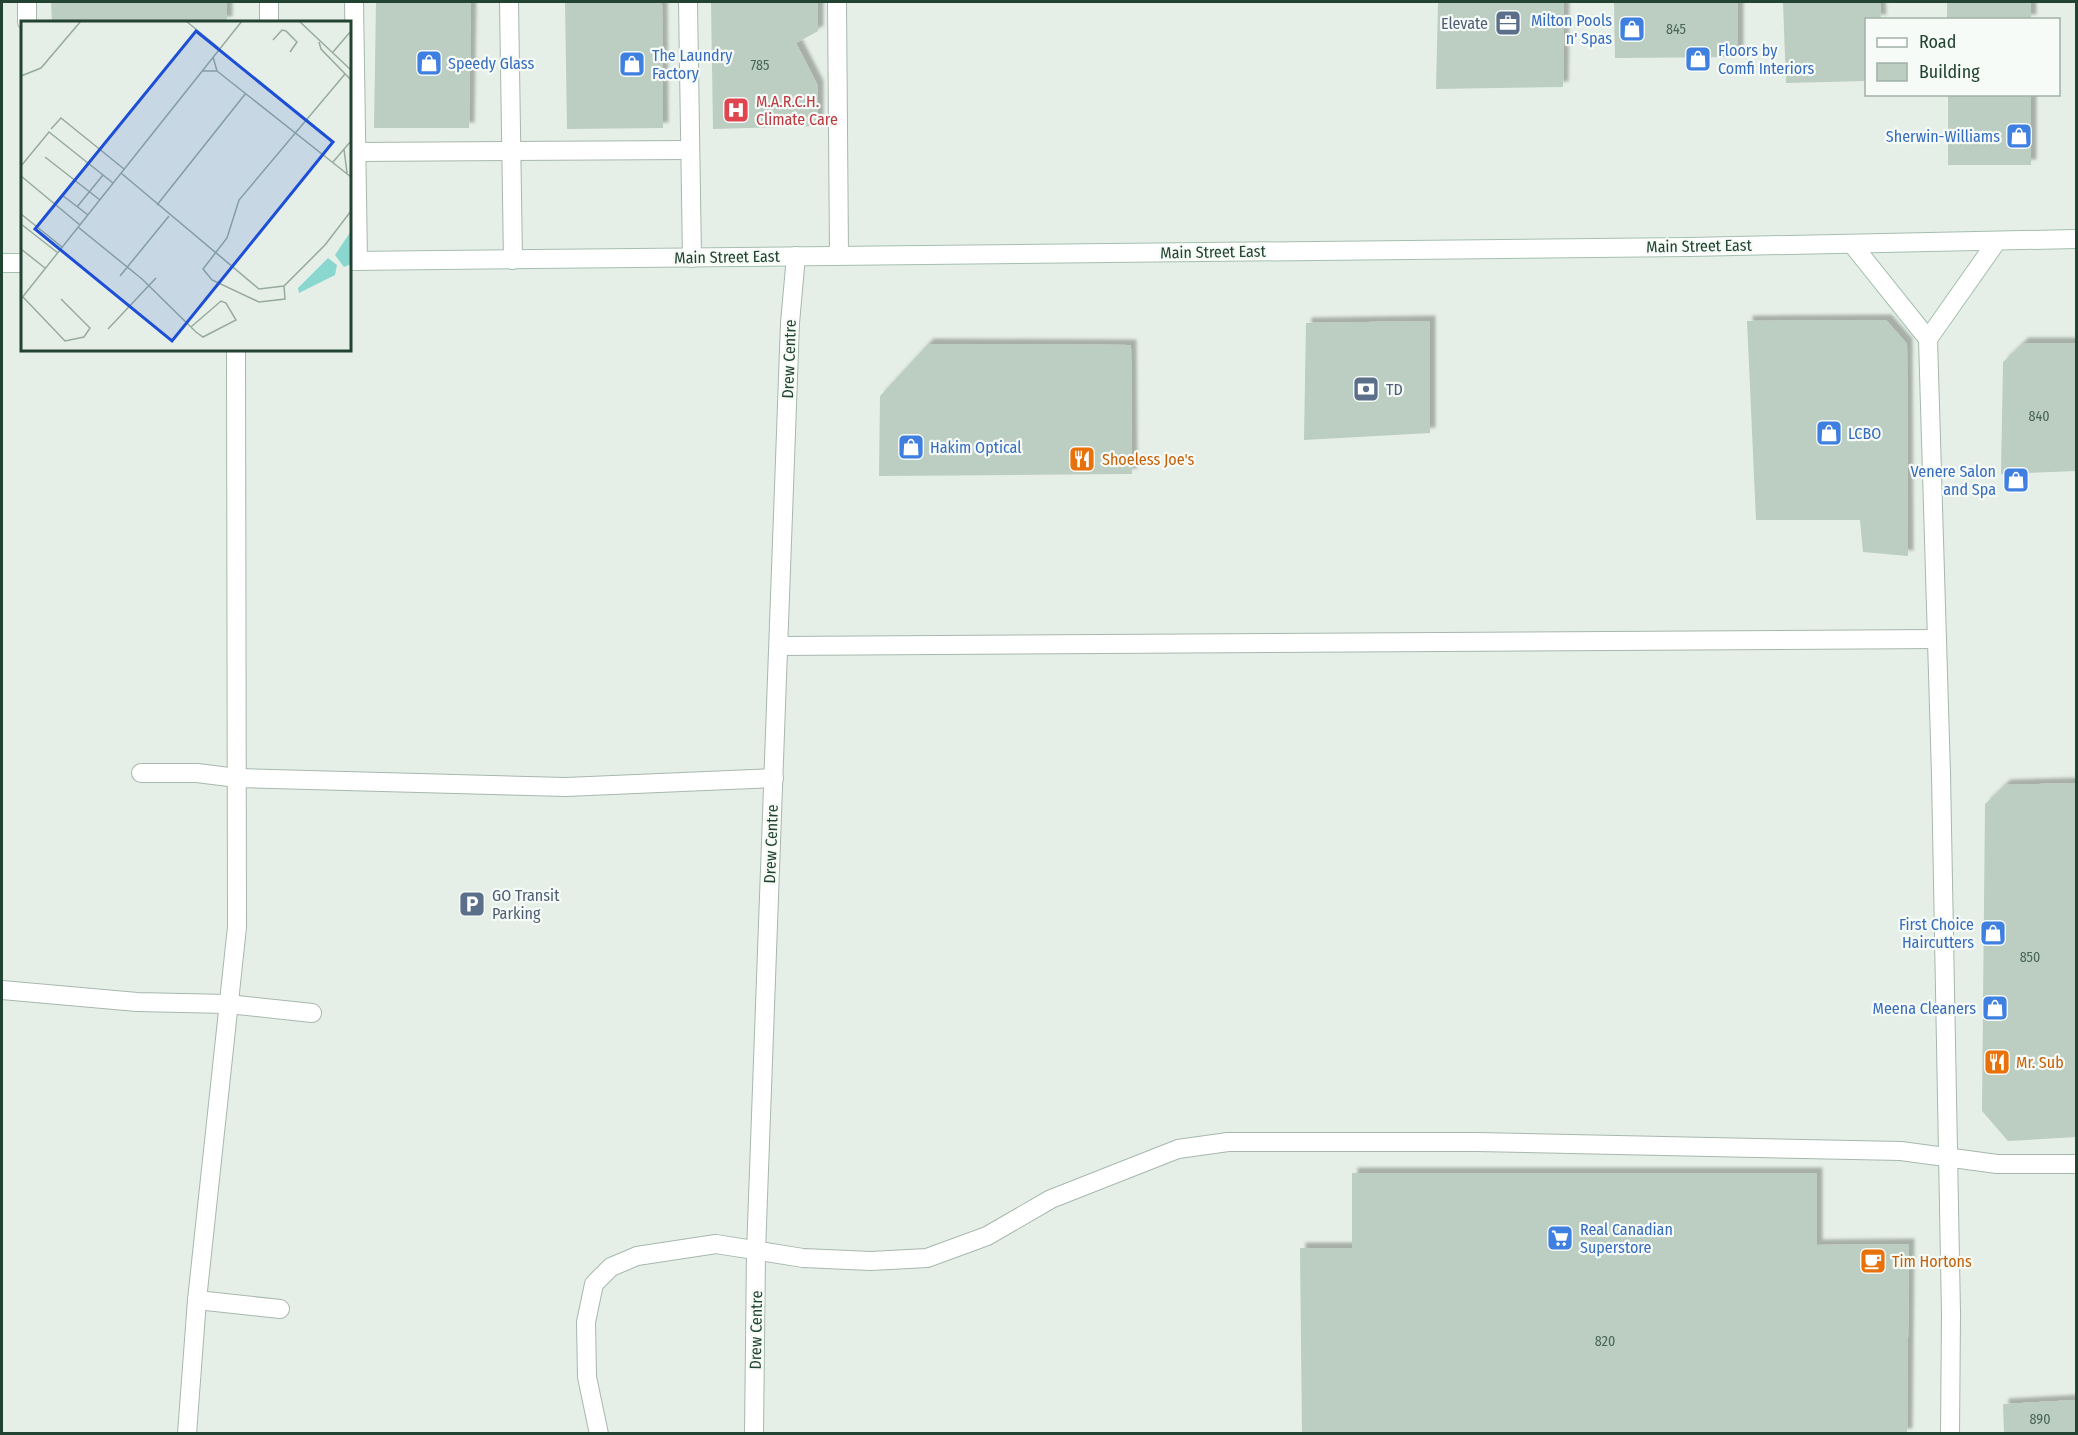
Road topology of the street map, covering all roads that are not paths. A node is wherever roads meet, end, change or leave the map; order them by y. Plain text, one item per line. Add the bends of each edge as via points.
1 (27, 2) edge
2 (269, 2) edge
3 (354, 2) edge
4 (509, 2) edge
5 (688, 2) edge
6 (837, 2) edge
7 (27, 21) edge
8 (269, 21) edge
9 (690, 150) junction
10 (511, 151) junction
11 (356, 152) junction
12 (2076, 239) edge
13 (1997, 241) junction
14 (1852, 244) junction
15 (839, 255) junction
16 (796, 256) junction
17 (692, 258) junction
18 (513, 260) junction
19 (354, 261) edge
20 (2, 263) edge
21 (21, 263) edge
22 (1928, 339) junction
23 (236, 351) edge
24 (1937, 639) junction
25 (779, 646) junction
26 (141, 772) dead end
27 (237, 778) junction
28 (774, 778) junction
29 (2, 990) edge
30 (228, 1004) junction
31 (312, 1013) dead end
32 (1948, 1158) junction
33 (2076, 1164) edge
34 (756, 1252) junction
35 (197, 1300) junction
36 (279, 1309) dead end
37 (187, 1434) edge
38 (599, 1434) edge
39 (754, 1434) edge
40 (1950, 1434) edge

1 - 7 main road
2 - 8 main road
3 - 11 main road
4 - 10 main road
5 - 9 main road
6 - 15 main road
9 - 10 main road
9 - 17 main road
10 - 11 main road
10 - 18 main road
11 - 19 main road
12 - 13 main road, Main Street East
13 - 14 main road, Main Street East
13 - 22 main road
14 - 15 main road, Main Street East
14 - 22 main road
15 - 16 main road, Main Street East
16 - 17 main road, Main Street East
16 - 25 main road, Drew Centre via 790,323
17 - 18 main road, Main Street East
18 - 19 main road, Main Street East
20 - 21 main road
22 - 24 main road
23 - 27 main road
24 - 25 main road
24 - 32 main road
25 - 28 main road, Drew Centre
26 - 27 main road
27 - 28 main road via 566,787
27 - 30 main road via 237,927
28 - 34 main road, Drew Centre
29 - 30 main road via 138,1002
30 - 31 main road
30 - 35 main road
32 - 33 main road via 1997,1164
32 - 34 main road via 1901,1151 1776,1147 1228,1142 1164,1153 1051,1199 987,1236 927,1258 871,1261
32 - 40 main road
34 - 38 main road via 716,1244 637,1256 611,1267 594,1284 586,1322 586,1377
34 - 39 main road, Drew Centre
35 - 36 main road
35 - 37 main road

